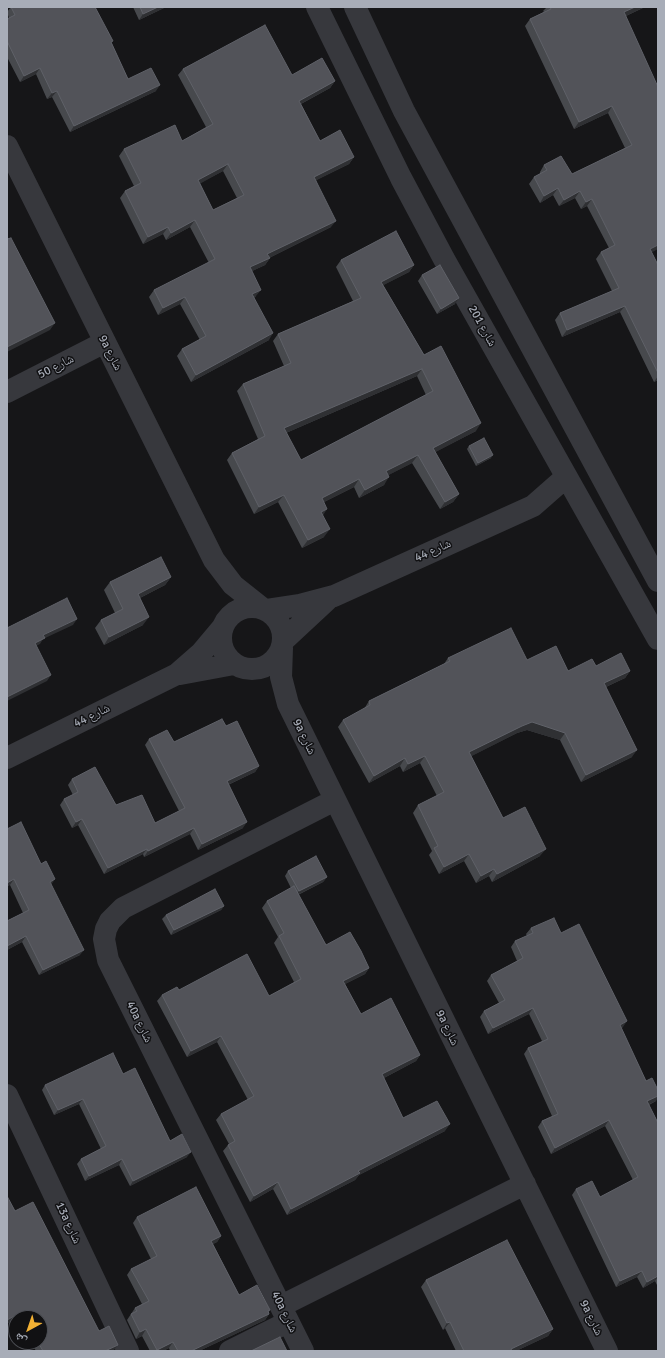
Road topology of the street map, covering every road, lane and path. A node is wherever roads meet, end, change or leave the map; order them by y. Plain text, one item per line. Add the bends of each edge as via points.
1 (317, 7) edge
2 (355, 7) edge
3 (7, 146) edge
4 (105, 342) junction
5 (7, 392) edge
6 (566, 477) junction
7 (581, 502) junction
8 (533, 506) junction
9 (214, 560) junction
10 (658, 581) edge
11 (334, 596) junction
12 (264, 609) junction
13 (224, 624) junction
14 (658, 639) edge
15 (282, 645) junction
16 (238, 666) junction
17 (177, 674) junction
18 (288, 704) junction
19 (7, 758) edge
20 (335, 800) junction
21 (7, 1095) edge
22 (525, 1184) junction
23 (284, 1314) junction
24 (128, 1351) edge
25 (230, 1351) edge
26 (303, 1351) edge
27 (607, 1351) edge

1 - 6 street, شارع 201 via 401,178
2 - 10 street via 404,111
3 - 4 street, 9a شارع
4 - 5 street, شارع 50
4 - 9 street, 9a شارع
6 - 7 street, شارع 201
6 - 8 street, شارع 44
7 - 8 street, شارع 44
7 - 14 street, شارع 201
8 - 11 street, شارع 44
9 - 12 street, 9a شارع via 233,585
9 - 13 street, 9a شارع
11 - 12 street, شارع 44 via 289,608
11 - 15 street, شارع 44 via 320,605
12 - 13 street via 254,607 238,610
12 - 15 street via 281,626
13 - 16 street via 221,644 223,652
13 - 17 street, شارع 44 via 201,653
15 - 16 street via 278,656 266,667 258,669
15 - 18 street, 9a شارع via 281,677
16 - 17 street, شارع 44 via 208,667
16 - 18 street, 9a شارع via 266,684
17 - 19 street, شارع 44
18 - 20 street, 9a شارع
20 - 22 street, 9a شارع
20 - 23 street, 40a شارع via 123,908 110,921 104,939 108,960
21 - 24 street, 13a شارع
22 - 23 street
22 - 27 street, 9a شارع
23 - 25 street
23 - 26 street, 40a شارع

